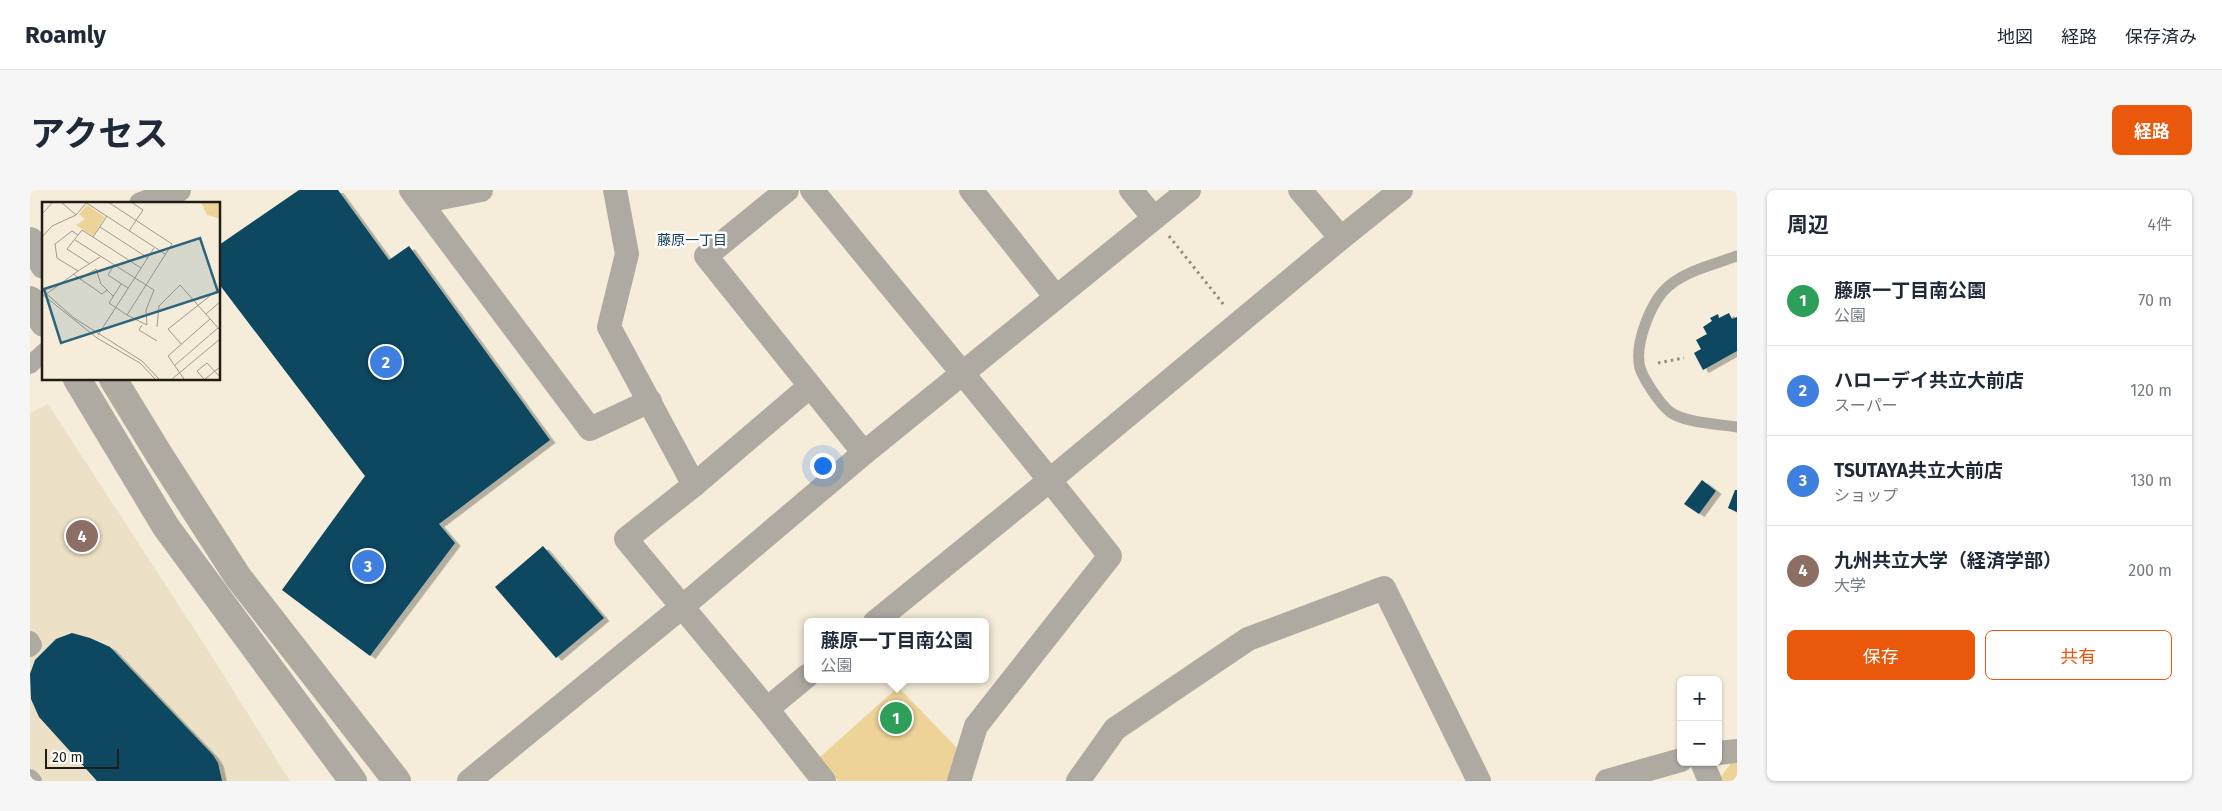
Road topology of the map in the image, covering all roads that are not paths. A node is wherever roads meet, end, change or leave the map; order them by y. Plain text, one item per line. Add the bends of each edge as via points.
1 (179, 190) edge
2 (481, 190) edge
3 (615, 190) edge
4 (787, 190) edge
5 (812, 190) edge
6 (971, 190) edge
7 (1131, 190) edge
8 (1189, 190) edge
9 (1300, 190) edge
10 (1401, 190) edge
11 (415, 196) edge
12 (146, 202) edge
13 (1154, 218) junction
14 (1341, 238) junction
15 (1737, 256) edge
16 (1056, 297) junction
17 (30, 300) edge
18 (42, 320) edge
19 (42, 354) edge
20 (30, 365) edge
21 (961, 374) junction
22 (78, 380) edge
23 (113, 380) edge
24 (809, 387) junction
25 (650, 401) junction
26 (1737, 427) edge
27 (864, 453) junction
28 (1050, 480) junction
29 (694, 484) junction
30 (682, 607) junction
31 (880, 618) edge
32 (804, 678) edge
33 (767, 709) junction
34 (1737, 751) edge
35 (1722, 753) edge
36 (1677, 761) edge
37 (1704, 766) edge
38 (30, 778) edge
39 (33, 781) edge
40 (353, 781) edge
41 (397, 781) edge
42 (469, 781) edge
43 (824, 781) edge
44 (959, 781) edge
45 (1078, 781) edge
46 (1479, 781) edge
47 (1607, 781) edge
48 (1710, 781) edge

1 - 12 street
2 - 11 street
3 - 25 street via 626,254 610,327
4 - 24 street via 706,256
5 - 21 street
6 - 16 street
7 - 13 street
8 - 13 street
9 - 14 street
10 - 14 street
11 - 25 street via 590,429
13 - 16 street
14 - 28 street
15 - 26 lane via 1695,271 1670,285 1652,307 1640,339 1640,368 1652,391 1670,412 1692,420
16 - 21 street
17 - 18 street
19 - 20 street
21 - 27 street
21 - 28 street
22 - 40 street via 166,527
23 - 41 street via 238,577
24 - 27 street
24 - 29 street
25 - 29 street
27 - 30 street
28 - 31 street
28 - 44 street via 1110,556 976,726
29 - 30 street via 626,538
30 - 33 street
30 - 42 street
32 - 33 street
33 - 43 street
34 - 35 street
36 - 47 street
37 - 48 street
38 - 39 street
45 - 46 street via 1115,729 1248,639 1384,588

